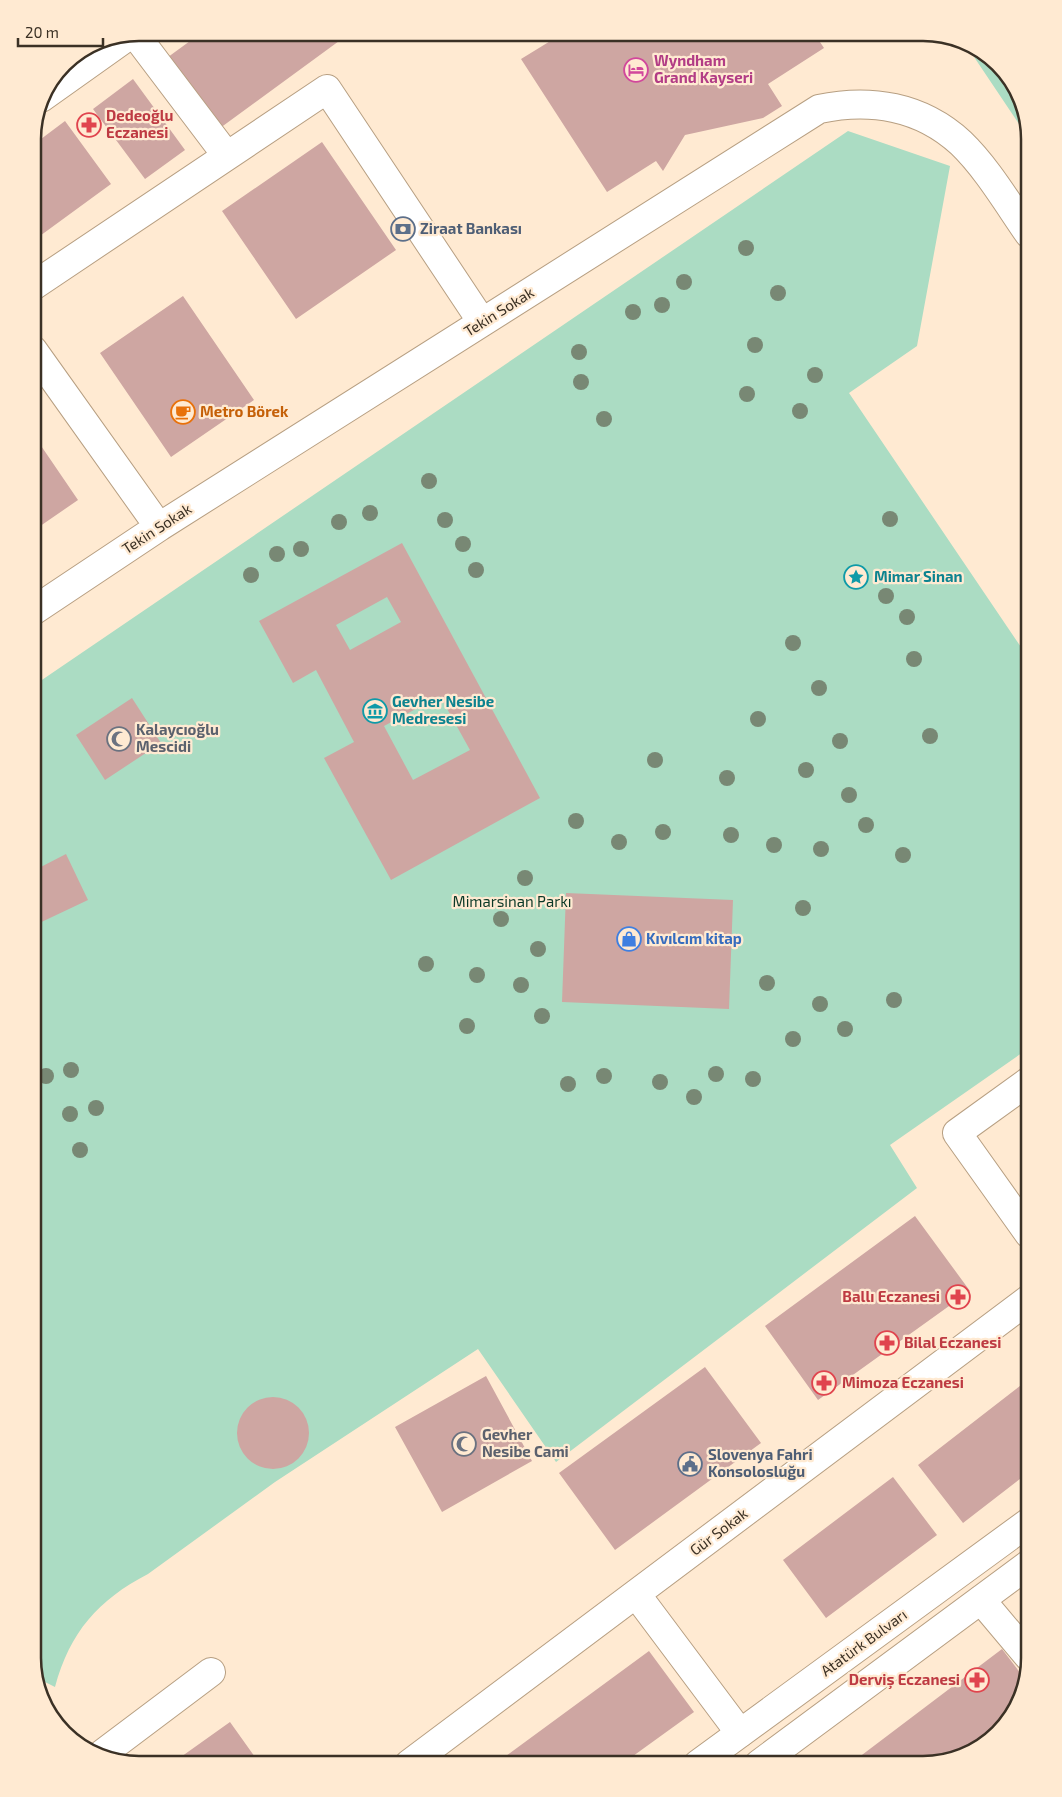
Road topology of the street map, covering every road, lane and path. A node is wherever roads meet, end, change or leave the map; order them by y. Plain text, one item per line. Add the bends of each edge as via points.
1 (138, 41) edge
2 (120, 43) edge
3 (56, 88) edge
4 (227, 156) junction
5 (1021, 222) edge
6 (41, 281) edge
7 (482, 322) junction
8 (41, 361) edge
9 (159, 527) junction
10 (41, 606) edge
11 (1021, 1088) edge
12 (1021, 1221) edge
13 (1021, 1307) edge
14 (1021, 1529) edge
15 (1021, 1571) edge
16 (636, 1594) junction
17 (981, 1600) junction
18 (1021, 1647) edge
19 (211, 1672) dead end
20 (740, 1733) junction
21 (107, 1750) edge
22 (420, 1756) edge
23 (709, 1756) edge
24 (771, 1756) edge

1 - 4 street
2 - 3 street
4 - 6 street
4 - 7 street via 327,89
5 - 7 street, Tekin Sokak via 976,159 942,128 900,109 860,103 839,105 819,109
7 - 9 street, Tekin Sokak
8 - 9 street
9 - 10 street, Tekin Sokak
11 - 12 street via 958,1133
13 - 16 street, Gür Sokak
14 - 20 street, Atatürk Bulvarı
15 - 17 street
16 - 20 street
16 - 22 street, Gür Sokak
17 - 18 street
17 - 24 street
19 - 21 street
20 - 23 street, Atatürk Bulvarı

